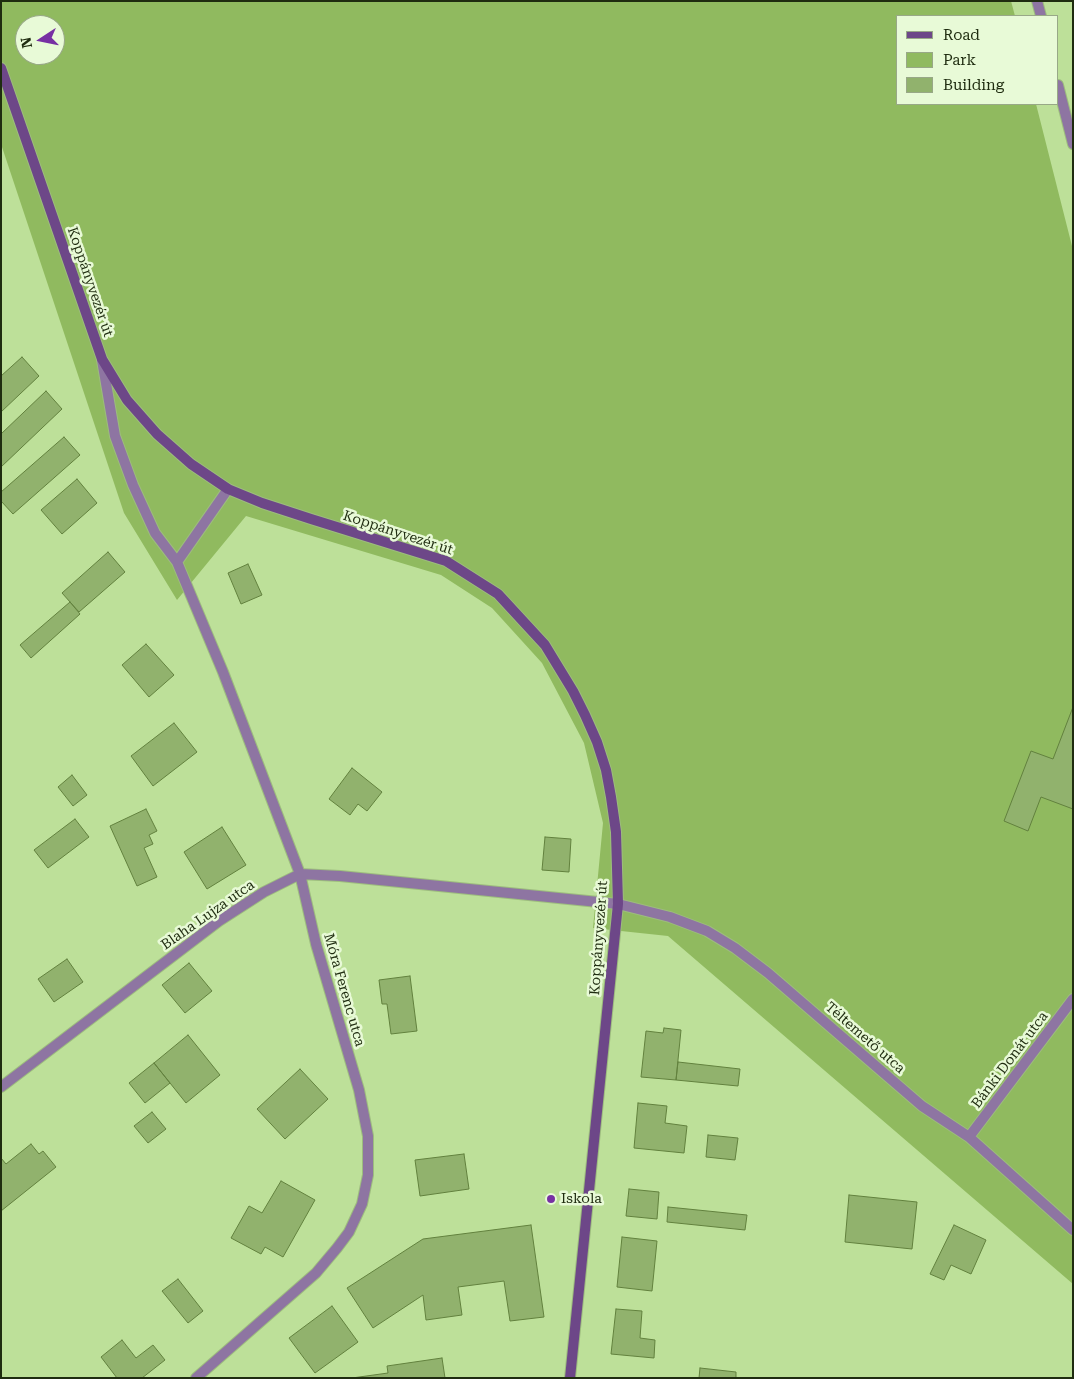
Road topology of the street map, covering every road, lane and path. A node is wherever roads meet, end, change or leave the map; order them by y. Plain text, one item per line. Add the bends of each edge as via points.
1 (1037, 1) edge
2 (1041, 15) edge
3 (1, 68) edge
4 (1059, 89) edge
5 (1073, 144) edge
6 (102, 359) junction
7 (228, 489) junction
8 (177, 562) junction
9 (300, 874) junction
10 (618, 904) junction
11 (1073, 999) edge
12 (1, 1087) edge
13 (968, 1137) junction
14 (1073, 1230) edge
15 (196, 1378) edge
16 (570, 1378) edge

1 - 2 street
3 - 6 street, Koppányvezér út
4 - 5 street
6 - 7 street, Koppányvezér út via 127,400 157,434 191,464
6 - 8 street, Móra Ferenc utca via 115,436 133,485 155,532
7 - 8 street
7 - 10 street, Koppányvezér út via 262,503 446,561 498,594 545,645 573,691 597,742 606,770 616,832
8 - 9 street, Móra Ferenc utca
9 - 10 street, Blaha Lujza utca
9 - 12 street, Blaha Lujza utca via 219,921
9 - 15 street, Móra Ferenc utca via 316,944 359,1090 368,1136 368,1175 362,1204 349,1232 316,1273
10 - 13 street, Téltemető utca via 670,917 707,931 735,948 922,1106
10 - 16 street, Koppányvezér út
11 - 13 street, Bánki Donát utca
13 - 14 street, Téltemető utca

